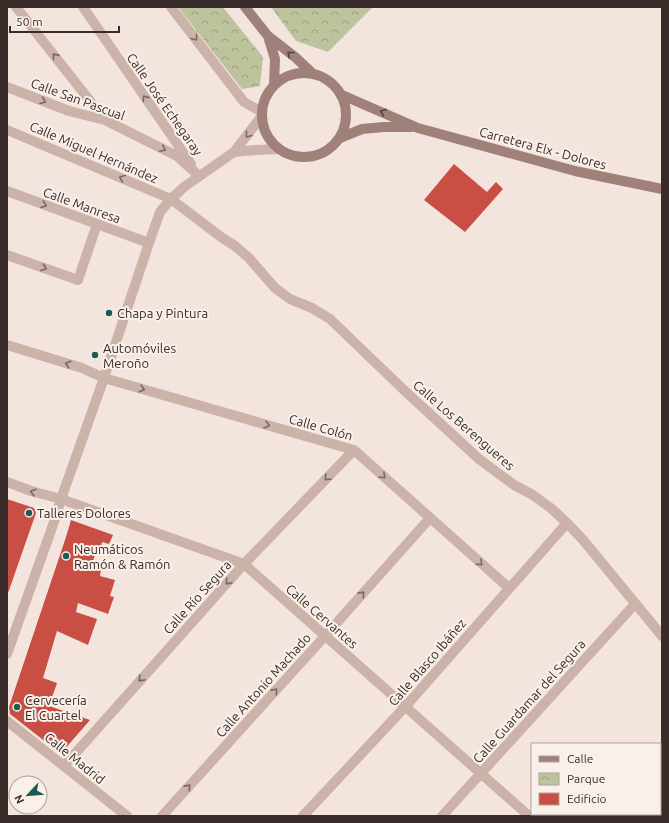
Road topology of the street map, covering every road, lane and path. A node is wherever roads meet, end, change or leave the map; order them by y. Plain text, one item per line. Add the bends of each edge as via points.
1 (16, 7) edge
2 (83, 7) edge
3 (171, 7) edge
4 (245, 7) edge
5 (268, 36) junction
6 (311, 72) junction
7 (274, 85) junction
8 (7, 87) edge
9 (342, 95) junction
10 (262, 115) junction
11 (105, 120) junction
12 (418, 128) junction
13 (7, 130) edge
14 (340, 138) junction
15 (278, 149) junction
16 (234, 152) junction
17 (199, 176) junction
18 (662, 189) edge
19 (7, 191) edge
20 (171, 198) junction
21 (97, 224) junction
22 (149, 243) junction
23 (7, 255) edge
24 (330, 319) joint
25 (7, 345) edge
26 (104, 378) junction
27 (354, 450) junction
28 (7, 482) edge
29 (61, 499) junction
30 (430, 518) junction
31 (567, 523) junction
32 (244, 564) junction
33 (509, 588) junction
34 (635, 604) junction
35 (325, 636) junction
36 (662, 636) edge
37 (7, 654) edge
38 (406, 707) junction
39 (7, 721) edge
40 (64, 766) junction
41 (480, 773) junction
42 (127, 816) edge
43 (162, 816) edge
44 (304, 816) edge
45 (442, 816) edge
46 (529, 816) edge

11 -> 1 street
17 -> 2 street, Calle José Echegaray
3 -> 10 street via 244,102
4 - 5 main road
6 -> 5 main road
5 - 7 main road via 275,60
6 - 7 main road via 291,74
6 - 9 main road via 329,80
7 - 10 main road via 265,97
8 -> 11 street, Calle San Pascual via 69,111
12 -> 9 main road, Carretera Elx - Dolores
9 - 14 main road via 346,109 346,124
10 - 15 main road via 267,135
10 -> 16 street
11 -> 17 street, Calle San Pascual via 177,156
12 - 14 main road, Carretera Elx - Dolores via 384,127 362,130
12 - 18 main road, Carretera Elx - Dolores via 575,171
20 -> 13 street, Calle Miguel Hernández
14 - 15 main road via 333,147 312,157 300,158
15 - 16 street
16 - 17 street
17 - 20 street
19 -> 21 street, Calle Manresa
20 - 22 street via 160,212
20 - 24 street, Calle Miguel Hernández via 249,258 275,288 290,299
21 - 22 street, Calle Manresa
23 -> 21 street via 78,280
22 - 26 street
24 - 31 street, Calle Los Berengueres via 479,459 514,485 552,508
26 -> 25 street, Calle Colón via 82,368
26 -> 27 street, Calle Colón
26 - 29 street
27 -> 30 street, Calle Colón
27 -> 32 street, Calle Río Segura
29 -> 28 street, Calle Cervantes
29 - 32 street, Calle Cervantes
29 - 37 street
30 -> 33 street, Calle Colón
35 -> 30 street, Calle Antonio Machado
31 - 33 street, Calle Blasco Ibáñez
31 - 34 street, Calle Los Berengueres
32 - 35 street, Calle Cervantes
32 -> 40 street, Calle Río Segura
33 - 38 street, Calle Blasco Ibáñez
34 - 36 street, Calle Los Berengueres
34 - 41 street, Calle Guardamar del Segura
35 - 38 street, Calle Cervantes
43 -> 35 street, Calle Antonio Machado
38 - 41 street, Calle Cervantes
38 - 44 street, Calle Blasco Ibáñez
39 - 40 street, Calle Madrid
40 - 42 street, Calle Madrid
41 - 45 street, Calle Guardamar del Segura
41 - 46 street, Calle Cervantes

